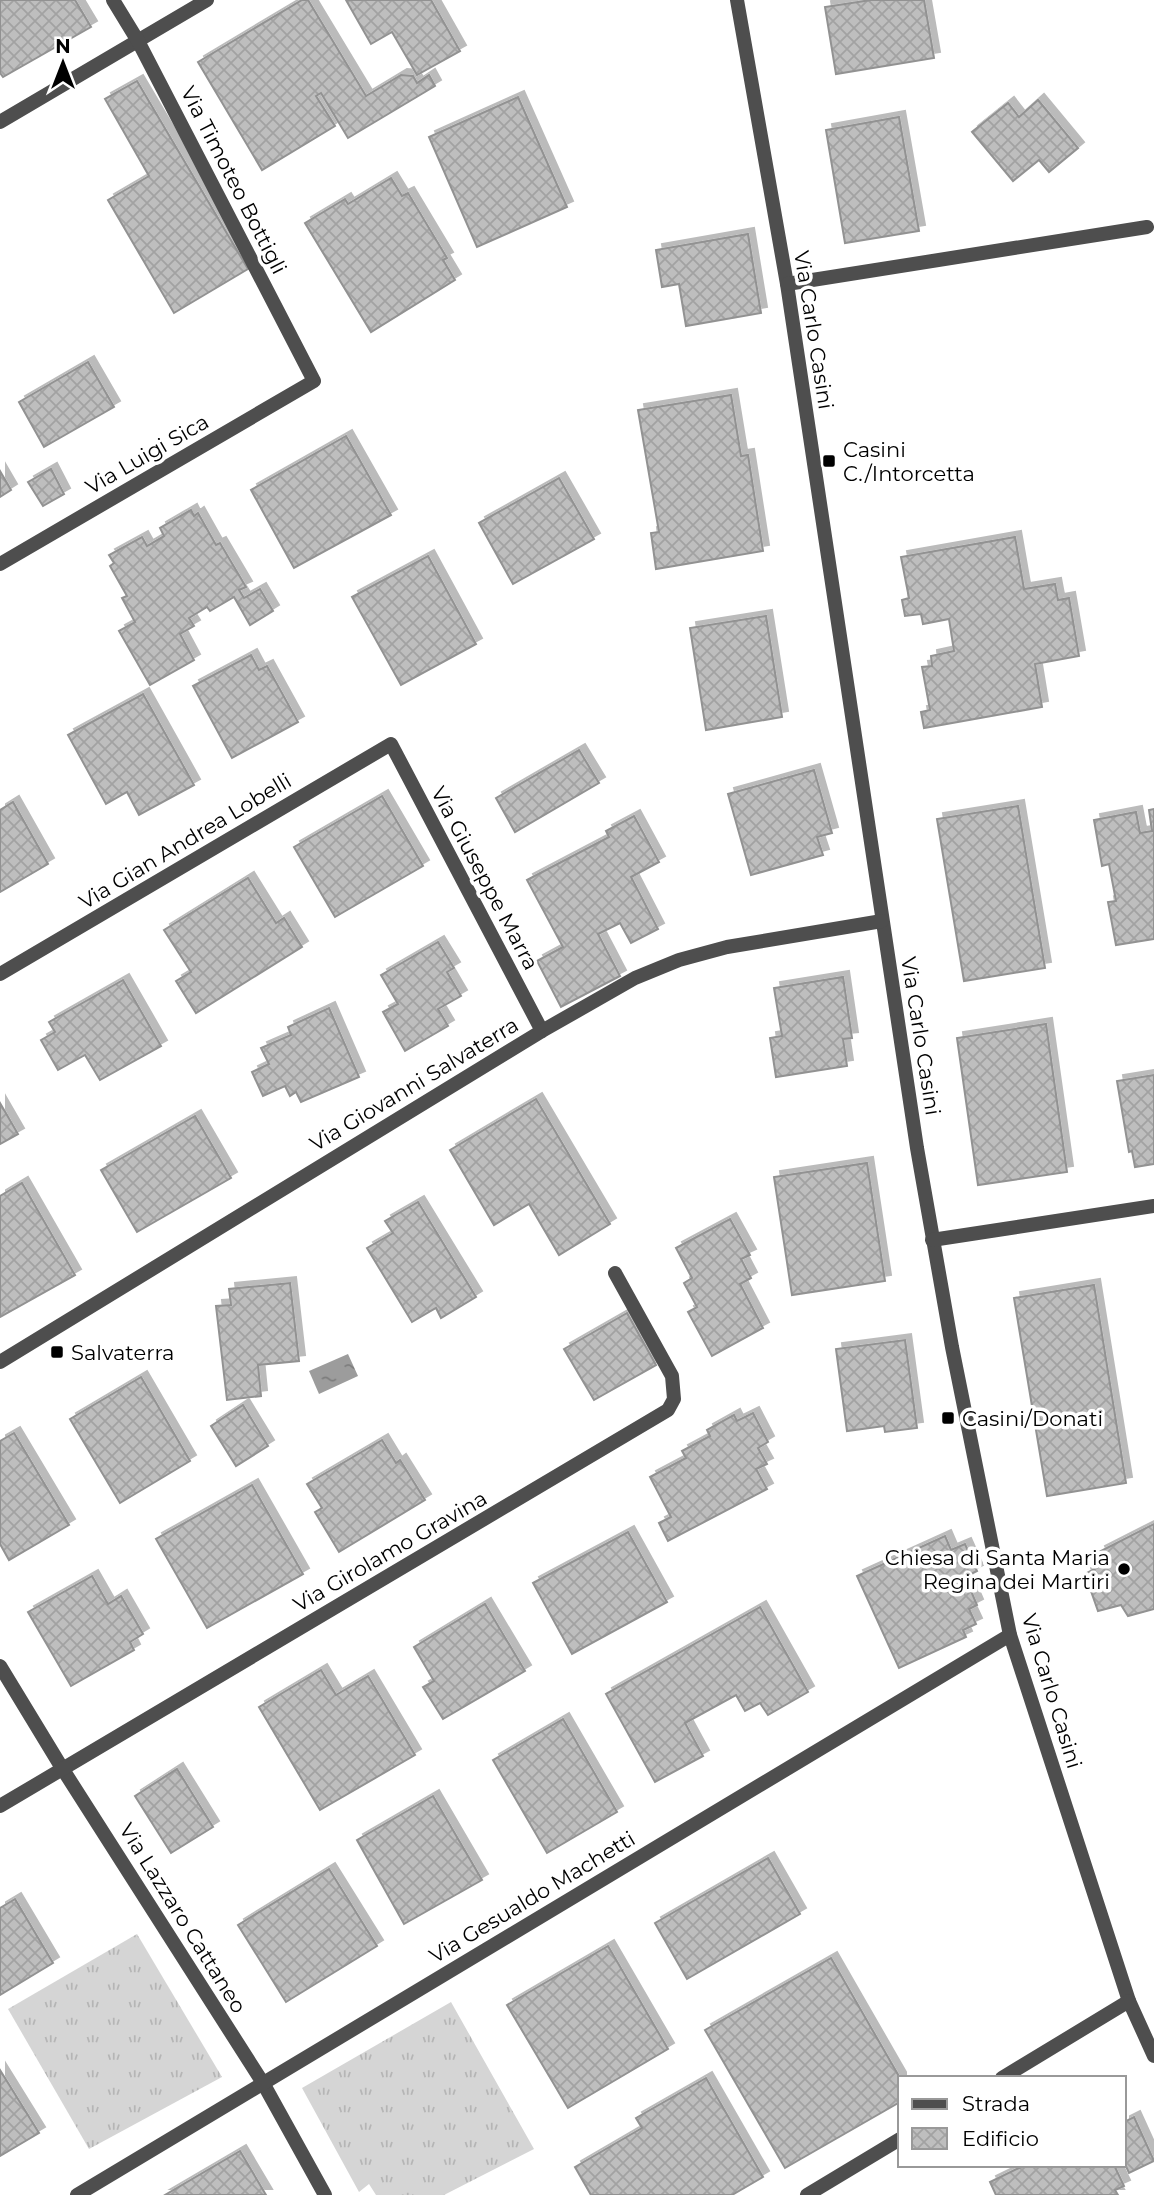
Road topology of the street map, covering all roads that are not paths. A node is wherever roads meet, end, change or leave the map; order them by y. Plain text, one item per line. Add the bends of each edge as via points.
1 (113, 0) edge
2 (207, 0) edge
3 (737, 0) edge
4 (138, 41) junction
5 (0, 122) edge
6 (1147, 227) dead end
7 (787, 284) junction
8 (314, 381) joint
9 (0, 564) edge
10 (391, 744) joint
11 (882, 921) junction
12 (0, 974) edge
13 (542, 1031) junction
14 (1154, 1206) edge
15 (932, 1240) junction
16 (615, 1273) dead end
17 (0, 1362) edge
18 (1010, 1635) junction
19 (0, 1666) edge
20 (62, 1768) junction
21 (0, 1806) edge
22 (1129, 2001) junction
23 (1154, 2056) edge
24 (1005, 2076) edge
25 (262, 2083) junction
26 (898, 2140) edge
27 (77, 2195) edge
28 (326, 2195) edge
29 (807, 2195) edge

1 - 4 street, Via Timoteo Bottigli
2 - 4 street
3 - 7 street, Via Carlo Casini
4 - 5 street
4 - 8 street, Via Timoteo Bottigli
6 - 7 street
7 - 11 street, Via Carlo Casini
8 - 9 street, Via Luigi Sica
10 - 12 street, Via Gian Andrea Lobelli
10 - 13 street, Via Giuseppe Marra
11 - 13 street, Via Giovanni Salvaterra via 752,942 679,960 635,978
11 - 15 street, Via Carlo Casini
13 - 17 street, Via Giovanni Salvaterra
14 - 15 street
15 - 18 street, Via Carlo Casini
16 - 20 street, Via Girolamo Gravina via 672,1376 674,1399 668,1410
18 - 22 street, Via Carlo Casini
18 - 25 street, Via Gesualdo Machetti
19 - 20 street, Via Lazzaro Cattaneo
20 - 21 street, Via Girolamo Gravina
20 - 25 street, Via Lazzaro Cattaneo
22 - 23 street, Via Carlo Casini
22 - 24 street
25 - 27 street, Via Gesualdo Machetti
25 - 28 street, Via Lazzaro Cattaneo
26 - 29 street

